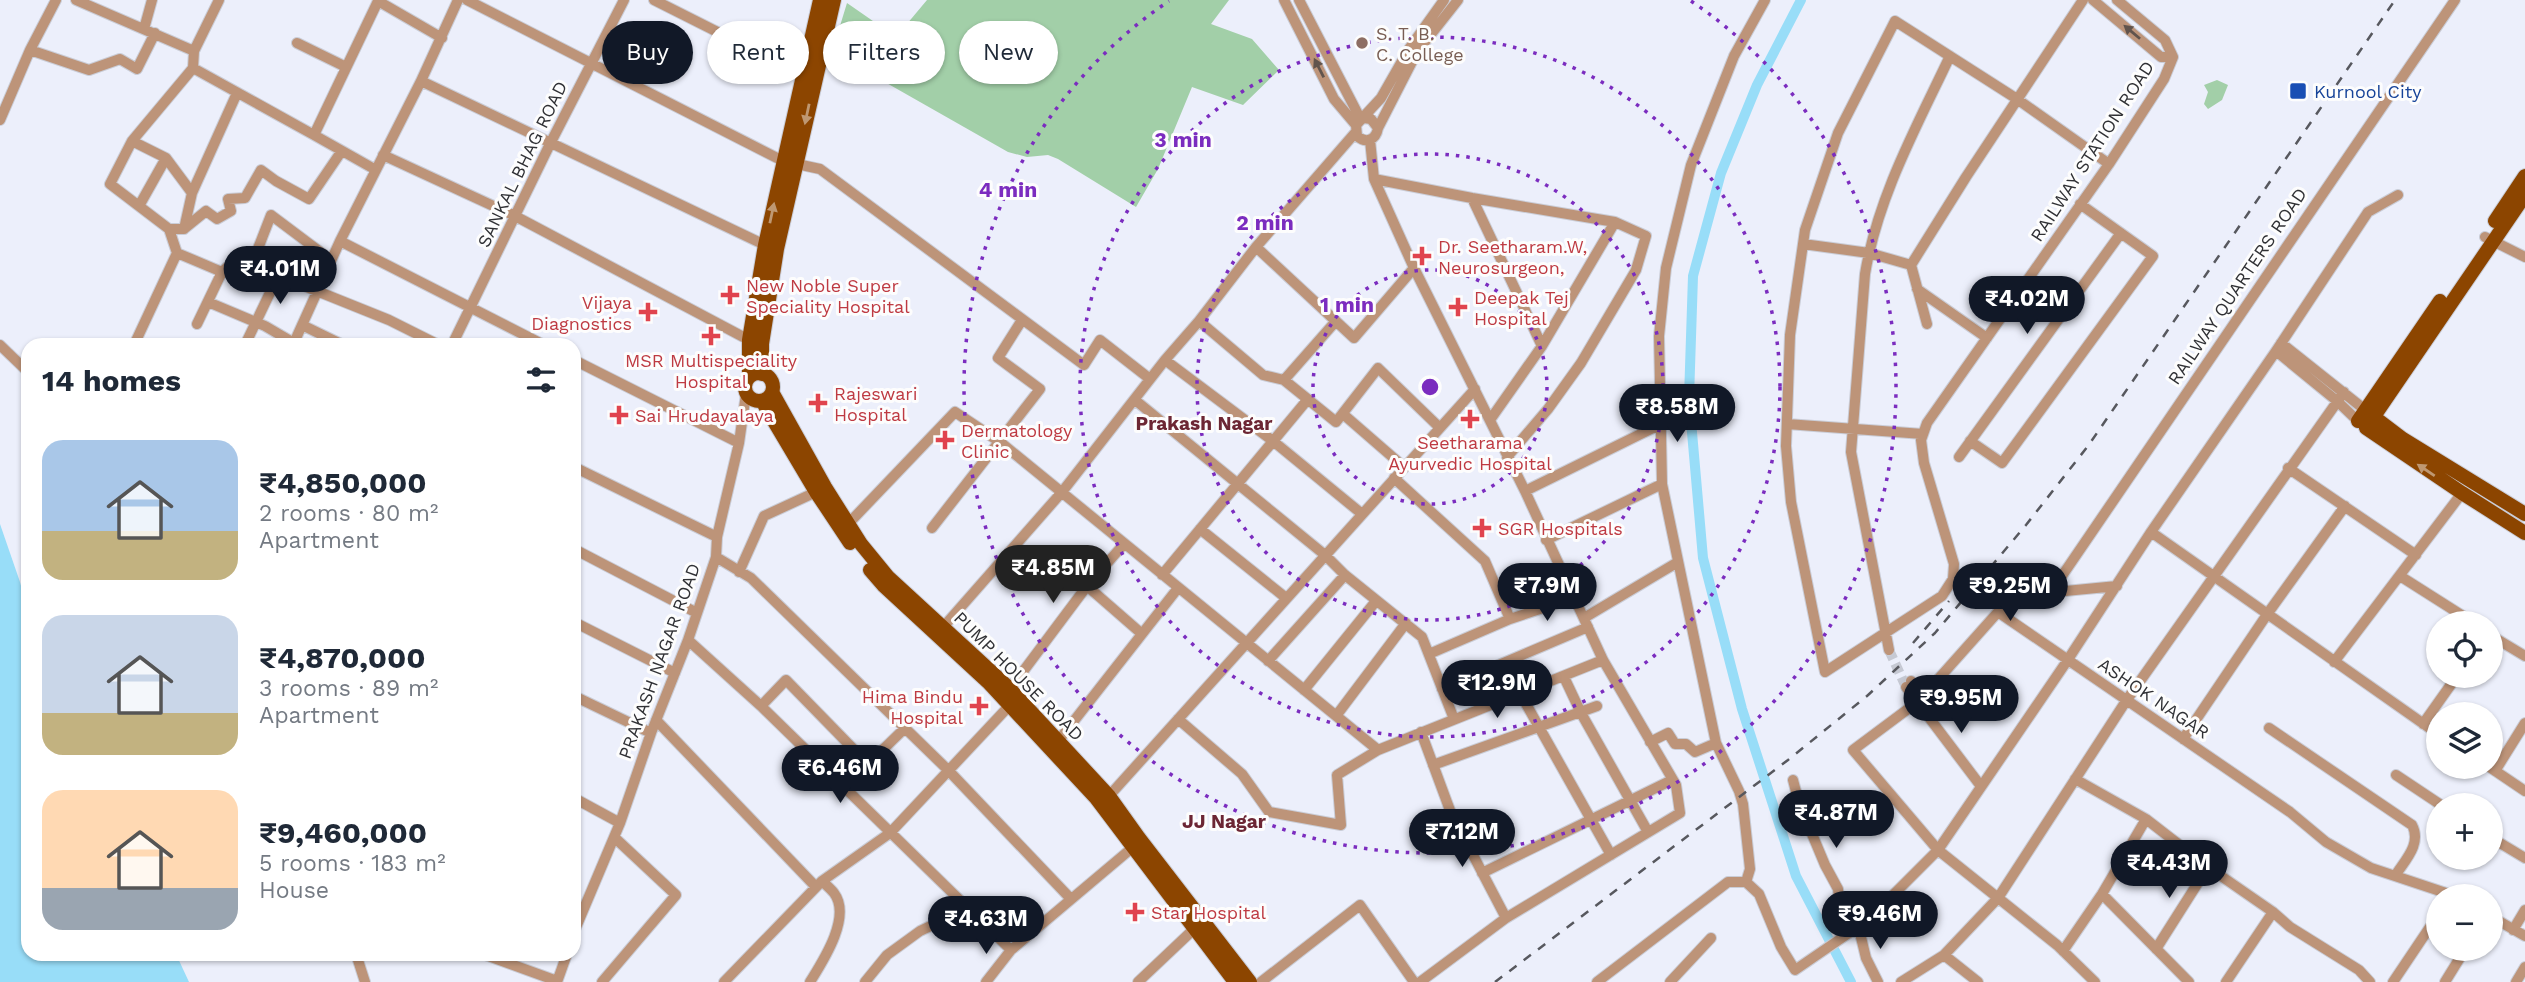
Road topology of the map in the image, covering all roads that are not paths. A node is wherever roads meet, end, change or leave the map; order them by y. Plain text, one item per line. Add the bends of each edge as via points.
1 (57, 0) edge
2 (76, 0) edge
3 (152, 0) edge
4 (219, 0) edge
5 (458, 0) edge
6 (467, 0) edge
7 (624, 0) edge
8 (654, 0) edge
9 (820, 0) edge
10 (834, 0) edge
11 (1284, 0) edge
12 (1299, 0) edge
13 (1444, 0) edge
14 (1458, 0) edge
15 (1765, 0) edge
16 (2083, 0) edge
17 (2093, 0) edge
18 (2117, 0) edge
19 (2455, 0) edge
20 (96, 4) edge
21 (707, 27) edge
22 (150, 31) junction
23 (442, 38) junction
24 (297, 43) dead end
25 (809, 49) edge
26 (30, 50) junction
27 (194, 51) junction
28 (1950, 56) junction
29 (2173, 57) junction
30 (592, 63) junction
31 (346, 67) junction
32 (193, 68) junction
33 (421, 81) junction
34 (802, 84) edge
35 (237, 93) junction
36 (2017, 99) junction
37 (0, 120) edge
38 (1359, 124) junction
39 (1378, 128) junction
40 (314, 135) junction
41 (1370, 140) junction
42 (132, 141) junction
43 (551, 142) junction
44 (341, 152) junction
45 (383, 155) junction
46 (166, 158) junction
47 (790, 162) junction
48 (2109, 164) junction
49 (376, 170) junction
50 (2525, 176) edge
51 (1374, 179) junction
52 (192, 193) junction
53 (2398, 195) dead end
54 (2525, 195) edge
55 (1472, 198) junction
56 (2080, 204) junction
57 (139, 206) junction
58 (514, 216) junction
59 (1615, 222) junction
60 (169, 229) junction
61 (184, 229) junction
62 (2121, 233) junction
63 (2489, 239) junction
64 (340, 241) junction
65 (1803, 244) junction
66 (765, 245) junction
67 (1255, 247) junction
68 (177, 253) junction
69 (1869, 253) junction
70 (2525, 257) edge
71 (331, 260) junction
72 (252, 264) junction
73 (1911, 265) junction
74 (1414, 268) junction
75 (222, 272) junction
76 (278, 276) junction
77 (1917, 289) junction
78 (318, 290) junction
79 (208, 302) junction
80 (471, 308) junction
81 (1022, 320) junction
82 (1199, 321) junction
83 (1336, 321) junction
84 (254, 322) junction
85 (197, 324) dead end
86 (1927, 324) dead end
87 (302, 325) junction
88 (137, 338) edge
89 (248, 338) edge
90 (282, 338) edge
91 (296, 338) edge
92 (329, 338) edge
93 (425, 338) edge
94 (456, 338) edge
95 (530, 338) edge
96 (1986, 338) junction
97 (750, 340) junction
98 (0, 345) edge
99 (1542, 346) junction
100 (2278, 347) junction
101 (1165, 360) junction
102 (581, 364) edge
103 (21, 365) edge
104 (756, 375) junction
105 (1150, 379) junction
106 (1284, 380) junction
107 (1475, 389) junction
108 (746, 394) junction
109 (767, 396) junction
110 (2340, 396) junction
111 (1308, 399) junction
112 (1135, 400) junction
113 (1343, 414) junction
114 (2366, 419) junction
115 (1490, 420) junction
116 (1661, 424) junction
117 (1787, 424) junction
118 (1439, 427) junction
119 (1853, 429) junction
120 (1923, 434) junction
121 (1273, 441) junction
122 (1970, 441) junction
123 (1000, 442) junction
124 (738, 443) junction
125 (1507, 457) junction
126 (1959, 457) dead end
127 (1404, 467) junction
128 (2288, 468) junction
129 (581, 470) edge
130 (1394, 478) junction
131 (1238, 484) junction
132 (1662, 484) junction
133 (1525, 491) junction
134 (816, 492) junction
135 (1062, 492) junction
136 (2462, 494) junction
137 (2345, 506) junction
138 (1362, 514) junction
139 (2525, 514) edge
140 (848, 524) junction
141 (932, 528) dead end
142 (1199, 530) junction
143 (2151, 532) junction
144 (2525, 533) edge
145 (717, 537) junction
146 (1546, 540) junction
147 (1124, 544) junction
148 (581, 553) edge
149 (1325, 555) junction
150 (2416, 555) junction
151 (716, 557) junction
152 (1678, 562) junction
153 (740, 572) junction
154 (1162, 575) junction
155 (1345, 575) junction
156 (2213, 575) junction
157 (2400, 576) junction
158 (1087, 586) junction
159 (2117, 586) junction
160 (1178, 588) junction
161 (2051, 592) junction
162 (1286, 598) junction
163 (1573, 598) junction
164 (1376, 601) junction
165 (2450, 611) edge
166 (1998, 612) junction
167 (697, 613) junction
168 (2268, 613) junction
169 (1510, 619) junction
170 (1406, 623) junction
171 (1586, 623) junction
172 (581, 626) edge
173 (940, 631) junction
174 (1142, 634) junction
175 (688, 640) junction
176 (1246, 643) junction
177 (1888, 643) junction
178 (2503, 643) edge
179 (1429, 654) junction
180 (2525, 656) edge
181 (1603, 660) junction
182 (1268, 661) junction
183 (2067, 661) junction
184 (2334, 662) junction
185 (675, 673) junction
186 (1564, 677) junction
187 (1909, 684) tunnel mouth
188 (2448, 688) edge
189 (1010, 689) junction
190 (1304, 690) junction
191 (1442, 690) junction
192 (1521, 695) junction
193 (581, 699) edge
194 (1920, 699) junction
195 (2126, 701) junction
196 (1010, 705) junction
197 (761, 706) junction
198 (1597, 706) dead end
199 (1581, 713) junction
200 (1336, 716) junction
201 (1178, 719) junction
202 (1454, 719) junction
203 (656, 720) junction
204 (2525, 723) edge
205 (2423, 724) junction
206 (2426, 726) edge
207 (1541, 727) junction
208 (2269, 728) dead end
209 (904, 729) junction
210 (1421, 732) junction
211 (651, 733) junction
212 (2183, 739) junction
213 (1059, 740) junction
214 (1650, 742) junction
215 (1716, 743) junction
216 (1378, 750) junction
217 (2503, 753) edge
218 (1433, 765) junction
219 (948, 771) junction
220 (2396, 775) dead end
221 (2503, 777) edge
222 (2075, 779) junction
223 (1672, 780) junction
224 (1793, 780) dead end
225 (1980, 785) junction
226 (2525, 791) edge
227 (2426, 795) edge
228 (1109, 796) junction
229 (1630, 801) junction
230 (581, 802) edge
231 (1591, 819) junction
232 (2146, 819) junction
233 (620, 822) junction
234 (1648, 832) junction
235 (890, 833) junction
236 (614, 837) junction
237 (2503, 845) edge
238 (1132, 848) junction
239 (1938, 849) junction
240 (1611, 855) junction
241 (2525, 858) edge
242 (2208, 867) junction
243 (1482, 873) junction
244 (2395, 876) junction
245 (1746, 882) junction
246 (819, 884) junction
247 (2426, 886) edge
248 (2102, 894) junction
249 (1070, 898) junction
250 (1998, 898) junction
251 (968, 908) junction
252 (2525, 910) edge
253 (581, 911) edge
254 (2273, 912) junction
255 (1506, 918) junction
256 (2503, 924) edge
257 (1195, 929) junction
258 (2513, 930) junction
259 (1854, 931) junction
260 (2426, 933) edge
261 (2525, 936) edge
262 (1711, 938) dead end
263 (2157, 949) junction
264 (1011, 950) junction
265 (2063, 951) junction
266 (1944, 955) junction
267 (358, 961) edge
268 (502, 961) edge
269 (564, 961) edge
270 (2458, 961) edge
271 (2525, 967) edge
272 (817, 979) edge
273 (2368, 979) edge
274 (366, 982) edge
275 (557, 982) edge
276 (602, 982) edge
277 (724, 982) edge
278 (865, 982) edge
279 (986, 982) edge
280 (1138, 982) edge
281 (1235, 982) edge
282 (1250, 982) edge
283 (1261, 982) edge
284 (1414, 982) edge
285 (1420, 982) edge
286 (1597, 982) edge
287 (1670, 982) edge
288 (1878, 982) edge
289 (1901, 982) edge
290 (1978, 982) edge
291 (2095, 982) edge
292 (2189, 982) edge
293 (2226, 982) edge
294 (2354, 982) edge
295 (2393, 982) edge
296 (2445, 982) edge
297 (2516, 982) edge

1 - 26 street
2 - 20 street
3 - 22 street
4 - 27 street
5 - 23 street
6 - 30 street
7 - 30 street, SANKAL BHAG ROAD
8 - 21 street
9 - 25 main road
10 -> 47 main road
38 -> 11 street via 1334,99
12 - 38 street
13 - 38 street
14 - 39 street via 1417,52
15 - 116 street via 1734,57 1684,191 1666,268 1660,336
16 - 36 street
29 -> 17 street, RAILWAY STATION ROAD via 2161,57
18 - 29 street, RAILWAY STATION ROAD via 2165,40
19 - 161 street, RAILWAY QUARTERS ROAD
20 - 22 street
22 - 26 street via 137,69 120,59 89,70
22 - 27 street
23 - 31 street via 378,1
23 - 33 street
24 - 31 street
26 - 37 street
27 - 32 street
28 - 36 street
28 - 65 street via 1895,21 1838,133
28 - 69 street via 1892,178
29 - 48 street, RAILWAY STATION ROAD via 2164,79
30 - 43 street, SANKAL BHAG ROAD
30 - 47 street
31 - 40 street
32 - 35 street
32 - 42 street
33 - 43 street
33 - 45 street
34 - 47 main road
35 - 40 street
35 - 52 street
36 - 48 street
36 - 73 street
38 - 39 street via 1374,121
38 - 41 street via 1363,140
38 - 67 street
39 - 41 street
40 - 44 street
41 - 51 street
42 - 46 street
42 - 57 street via 110,184
43 - 58 street, SANKAL BHAG ROAD
43 - 66 street
44 - 49 street
44 - 61 street via 309,199 261,170 245,198 228,199 231,211 217,219 206,211
45 - 49 street
45 - 58 street
46 - 52 street
46 - 57 street
66 -> 47 main road
47 - 81 street via 820,169
47 - 104 main road
48 - 56 street, RAILWAY STATION ROAD
49 - 64 street
50 - 63 main road
51 - 55 street
51 - 74 street
52 - 61 street
53 - 100 street via 2368,212
54 - 63 main road
55 - 59 street
55 - 99 street
56 - 62 street
56 - 96 street, RAILWAY STATION ROAD
57 - 60 street
58 - 80 street, SANKAL BHAG ROAD
58 - 97 street
59 - 99 street
59 - 125 street via 1646,236 1636,270 1581,363
60 - 61 street
60 - 68 street
62 - 122 street
62 - 122 street via 2154,256 2002,463
63 - 70 street
63 - 114 main road
64 - 71 street
64 - 80 street
65 - 69 street
65 - 117 street via 1790,335
66 - 97 main road
67 - 82 street
67 - 83 street
68 - 75 street
68 - 88 street
69 - 73 street
69 - 119 street
71 - 72 street via 271,215
71 - 78 street
72 - 75 street via 238,257
72 - 76 street
73 - 77 street
74 - 83 street via 1354,338
74 - 107 street
75 - 79 street
76 - 78 street
76 - 84 street
77 - 86 street
77 - 96 street
78 - 87 street
78 - 93 street
79 - 84 street
79 - 85 street
80 - 94 street, SANKAL BHAG ROAD
80 - 95 street
81 - 105 street via 1084,365 1100,340
81 - 123 street via 998,358 1040,389
82 - 101 street
82 - 106 street via 1263,375
83 - 106 street
84 - 89 street
84 - 90 street
87 - 91 street
87 - 92 street
96 - 120 street, RAILWAY STATION ROAD
97 - 104 main road
98 - 103 street
99 - 115 street
100 - 110 street
100 - 143 street
101 - 105 street
101 - 121 street
102 - 124 street
104 - 108 main road via 745,385
104 - 109 main road via 772,383
105 - 112 street
106 - 111 street
107 - 115 street
107 - 118 street
108 - 109 main road via 753,400
108 - 124 street, PRAKASH NAGAR ROAD
109 - 134 main road
109 - 140 main road, PUMP HOUSE ROAD
110 - 114 street
110 - 128 street
111 - 113 street via 1336,422
111 - 121 street
112 - 131 street
112 - 135 street
113 - 118 street via 1378,368
113 - 127 street
136 -> 114 main road
114 - 139 main road
115 - 125 street
116 - 132 street
116 - 133 street
117 - 119 street
117 - 177 street via 1791,502 1825,672
118 - 127 street
119 - 120 street
119 - 177 street via 1851,452
120 - 177 street via 1924,463 1954,564 1953,579 1942,596
121 - 131 street
121 - 138 street
122 - 126 street
123 - 135 street
123 - 140 street via 955,412
123 - 141 street
124 - 145 street, PRAKASH NAGAR ROAD
125 - 133 street
127 - 130 street
128 - 137 street
128 - 156 street
129 - 145 street
130 - 138 street
130 - 169 street via 1485,561
131 - 142 street
131 - 149 street
132 - 146 street
132 - 152 street
133 - 146 street
134 - 153 street via 764,516
134 - 173 main road via 883,585
135 - 147 street
135 - 173 street
136 - 144 main road
136 - 150 street
137 - 150 street
137 - 168 street
138 - 149 street
140 - 173 main road, PUMP HOUSE ROAD via 888,577
142 - 154 street
142 - 162 street
143 - 156 street
143 - 159 street
145 - 151 street, PRAKASH NAGAR ROAD
146 - 163 street
147 - 154 street
147 - 158 street
148 - 167 street
149 - 155 street
149 - 162 street
150 - 157 street
151 - 153 street
151 - 167 street, PRAKASH NAGAR ROAD
152 - 171 street
152 - 215 street
153 - 209 street
154 - 160 street
155 - 164 street
155 - 182 street
156 - 168 street
156 - 195 street
157 - 165 street
157 - 184 street
158 - 174 street
158 - 189 street
159 - 161 street
159 - 183 street
160 - 174 street
160 - 176 street
161 - 166 street via 2025,595
162 - 176 street
163 - 169 street
163 - 171 street
164 - 170 street
164 - 190 street
166 - 183 street, ASHOK NAGAR
166 - 194 street
167 - 175 street, PRAKASH NAGAR ROAD
168 - 184 street
168 - 212 street
169 - 179 street
170 - 179 street via 1422,637
170 - 200 street
171 - 181 street
171 - 191 street
172 - 185 street
173 - 189 main road, PUMP HOUSE ROAD
173 - 196 main road
174 - 213 street
175 - 185 street, PRAKASH NAGAR ROAD
175 - 197 street
176 - 182 street
176 - 201 street
178 - 180 street
179 - 191 street
181 - 186 street
181 - 214 street
182 - 190 street
183 - 195 street, ASHOK NAGAR
183 - 225 street
184 - 205 street
185 - 203 street, PRAKASH NAGAR ROAD
186 - 192 street
186 - 199 street
187 - 194 street
188 - 205 street
189 - 196 street
189 - 213 main road, PUMP HOUSE ROAD
190 - 200 street
191 - 202 street
192 - 202 street
192 - 207 street
193 - 211 street
194 - 225 street
194 - 239 street via 1853,750
195 - 212 street, ASHOK NAGAR
195 - 222 street
196 - 219 street
196 - 238 main road via 1096,798
197 - 209 street via 786,680 868,764
197 - 235 street
198 - 199 street
199 - 207 street
199 - 229 street
200 - 216 street
201 - 216 street via 1242,774 1269,812 1342,825 1337,775
201 - 228 street
202 - 210 street
203 - 211 street, PRAKASH NAGAR ROAD
203 - 246 street
204 - 217 street
205 - 206 street
207 - 218 street
207 - 231 street
208 - 244 street via 2412,825 2417,841
209 - 219 street
210 - 216 street
210 - 218 street
211 - 233 street, PRAKASH NAGAR ROAD
212 - 244 street, ASHOK NAGAR via 2291,812 2326,842 2371,869
213 - 228 main road, PUMP HOUSE ROAD
214 - 215 street via 1668,733 1675,744 1686,744 1695,752
214 - 223 street
215 - 245 street via 1743,804 1750,869
218 - 243 street
219 - 235 street
219 - 249 street
220 - 227 street
221 - 226 street
222 - 232 street
222 - 250 street
223 - 229 street
223 - 234 street via 1680,813
224 - 259 street
225 - 239 street
228 - 282 main road, PUMP HOUSE ROAD
229 - 231 street
229 - 234 street
230 - 233 street
231 - 240 street
231 - 243 street
232 - 242 street
232 - 248 street
233 - 236 street, PRAKASH NAGAR ROAD
234 - 240 street
235 - 246 street
235 - 251 street
236 - 253 street, PRAKASH NAGAR ROAD
236 - 276 street via 676,895
237 - 241 street
238 - 249 street
238 - 257 main road
239 - 250 street
239 - 259 street
240 - 255 street
242 - 254 street
242 - 263 street
243 - 255 street
244 - 247 street, ASHOK NAGAR
245 - 259 street via 1759,894 1795,970
245 - 286 street via 1728,882
246 - 272 street via 836,895 840,920
246 - 277 street
248 - 263 street
248 - 265 street
249 - 264 street
250 - 265 street
250 - 266 street
251 - 264 street
251 - 278 street via 919,931 887,955
252 - 258 street
254 - 273 street
254 - 293 street
255 - 285 street
256 - 258 street
257 - 280 street
257 - 281 main road
258 - 261 street
259 - 288 street
260 - 295 street
262 - 287 street
263 - 292 street
264 - 279 street
265 - 291 street
266 - 289 street
266 - 290 street
267 - 274 street
268 - 275 street
269 - 275 street
270 - 296 street
271 - 297 street
273 - 294 street via 2357,977
283 - 284 street via 1360,905

